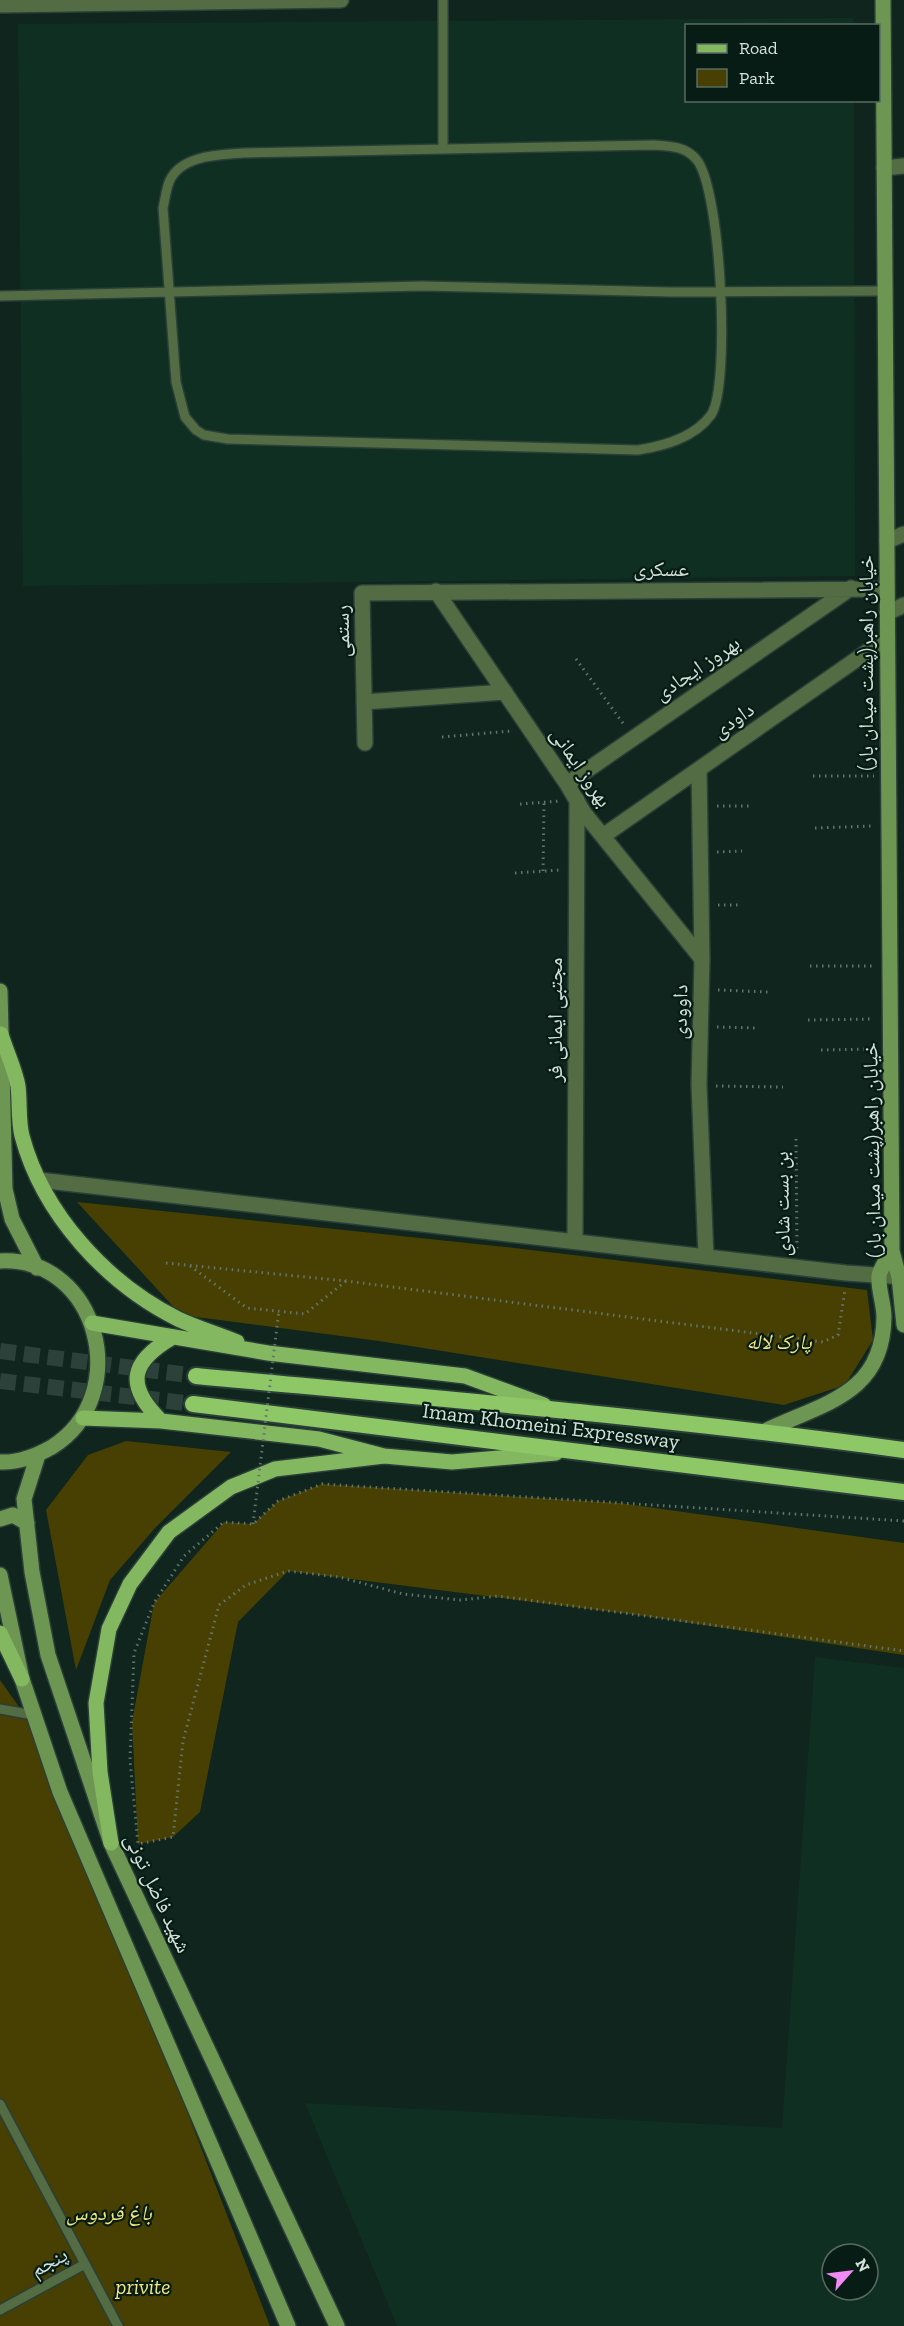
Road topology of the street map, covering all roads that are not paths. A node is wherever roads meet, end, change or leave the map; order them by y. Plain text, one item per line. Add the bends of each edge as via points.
1 (341, 0) edge
2 (444, 0) edge
3 (883, 0) edge
4 (0, 5) edge
5 (443, 149) junction
6 (904, 166) edge
7 (884, 168) junction
8 (885, 291) junction
9 (720, 292) junction
10 (167, 293) junction
11 (0, 296) edge
12 (904, 534) edge
13 (886, 541) junction
14 (851, 588) junction
15 (886, 589) junction
16 (436, 591) junction
17 (904, 605) edge
18 (887, 613) junction
19 (887, 638) junction
20 (505, 692) junction
21 (364, 702) junction
22 (365, 743) dead end
23 (699, 769) junction
24 (567, 784) junction
25 (577, 800) junction
26 (603, 836) junction
27 (702, 959) junction
28 (0, 991) edge
29 (1, 1034) edge
30 (39, 1180) junction
31 (898, 1220) edge
32 (575, 1240) junction
33 (892, 1251) junction
34 (706, 1257) junction
35 (0, 1261) edge
36 (37, 1268) junction
37 (879, 1275) junction
38 (901, 1277) edge
39 (92, 1323) junction
40 (904, 1325) edge
41 (173, 1337) junction
42 (268, 1353) junction
43 (196, 1376) tunnel mouth
44 (194, 1404) tunnel mouth
45 (553, 1408) junction
46 (83, 1418) junction
47 (161, 1421) junction
48 (765, 1431) junction
49 (904, 1450) edge
50 (572, 1452) junction
51 (38, 1455) junction
52 (384, 1456) junction
53 (0, 1462) edge
54 (904, 1492) edge
55 (0, 1519) edge
56 (27, 1523) junction
57 (0, 1575) edge
58 (0, 1633) edge
59 (22, 1679) junction
60 (0, 1710) edge
61 (33, 1715) junction
62 (111, 1843) junction
63 (0, 2104) edge
64 (85, 2264) junction
65 (0, 2310) edge
66 (118, 2326) edge
67 (288, 2326) edge
68 (336, 2326) edge

1 - 4 street
2 - 5 lane
3 - 7 main road, خیابان راهبر(پشت میدان بار)
5 - 9 lane via 676,146 696,158 708,180 716,224
5 - 10 lane via 243,153 196,160 169,181 163,208
6 - 7 street
7 - 8 main road, خیابان راهبر(پشت میدان بار)
8 - 9 lane
8 - 13 main road, خیابان راهبر(پشت میدان بار)
9 - 10 lane via 422,286
9 - 10 lane via 719,396 711,415 679,440 638,450 259,441 204,435 185,417 178,391
10 - 11 lane
12 - 13 street
13 - 15 main road, خیابان راهبر(پشت میدان بار)
14 - 15 street, عسکری
14 - 16 street, عسکری
14 - 24 street, بهروز ایجادی
15 - 18 main road, خیابان راهبر(پشت میدان بار)
16 - 20 street, بهروز ایمانی
16 - 21 street, رستمی via 362,592
17 - 18 street
18 - 19 main road, خیابان راهبر(پشت میدان بار)
19 - 23 street, داودی
19 - 31 main road, خیابان راهبر(پشت میدان بار) via 890,1049
20 - 21 street
20 - 24 street, بهروز ایمانی
21 - 22 street, رستمی
23 - 26 street, داودی
23 - 27 street, داوودی
24 - 25 street, بهروز ایمانی
25 - 26 street, بهروز ایمانی
25 - 32 street, مجتبی ایمانی فر
26 - 27 street, بهروز ایمانی
27 - 34 street, داوودی via 699,1085
28 - 29 main road
29 - 30 main road via 18,1084 22,1135
29 - 36 main road via 4,1189 12,1219
30 - 32 street
30 - 42 main road via 62,1219 91,1255 127,1287 178,1318
31 - 33 main road, خیابان راهبر(پشت میدان بار)
32 - 34 street
33 - 37 main road
33 - 38 main road, خیابان راهبر(پشت میدان بار)
34 - 37 street
35 - 36 main road
36 - 39 main road via 60,1281 79,1300
37 - 38 street
37 - 48 main road via 883,1342 860,1383 842,1398
38 - 40 main road, خیابان راهبر(پشت میدان بار)
39 - 41 main road
39 - 46 main road via 99,1366 96,1388
41 - 42 main road
41 - 47 main road via 139,1364 137,1385 145,1405
42 - 45 main road via 465,1376
43 - 45 highway, Imam Khomeini Expressway
44 - 50 highway, Imam Khomeini Expressway
45 - 48 highway, Imam Khomeini Expressway
46 - 47 main road
46 - 51 main road via 63,1440
47 - 52 main road via 319,1439
48 - 49 highway, Imam Khomeini Expressway
50 - 52 main road via 452,1462
50 - 54 highway, Imam Khomeini Expressway
51 - 53 main road
51 - 56 main road, شهید فاضل تونی via 24,1499
52 - 62 main road via 275,1469 231,1486 169,1532 130,1584 109,1629 96,1703 100,1772
55 - 56 main road via 13,1515
56 - 62 main road, شهید فاضل تونی via 48,1655
57 - 59 main road
58 - 59 main road
59 - 61 main road
60 - 61 lane
61 - 67 main road via 60,1792
62 - 68 main road, شهید فاضل تونی
63 - 64 lane
64 - 65 lane, پنجم
64 - 66 lane

